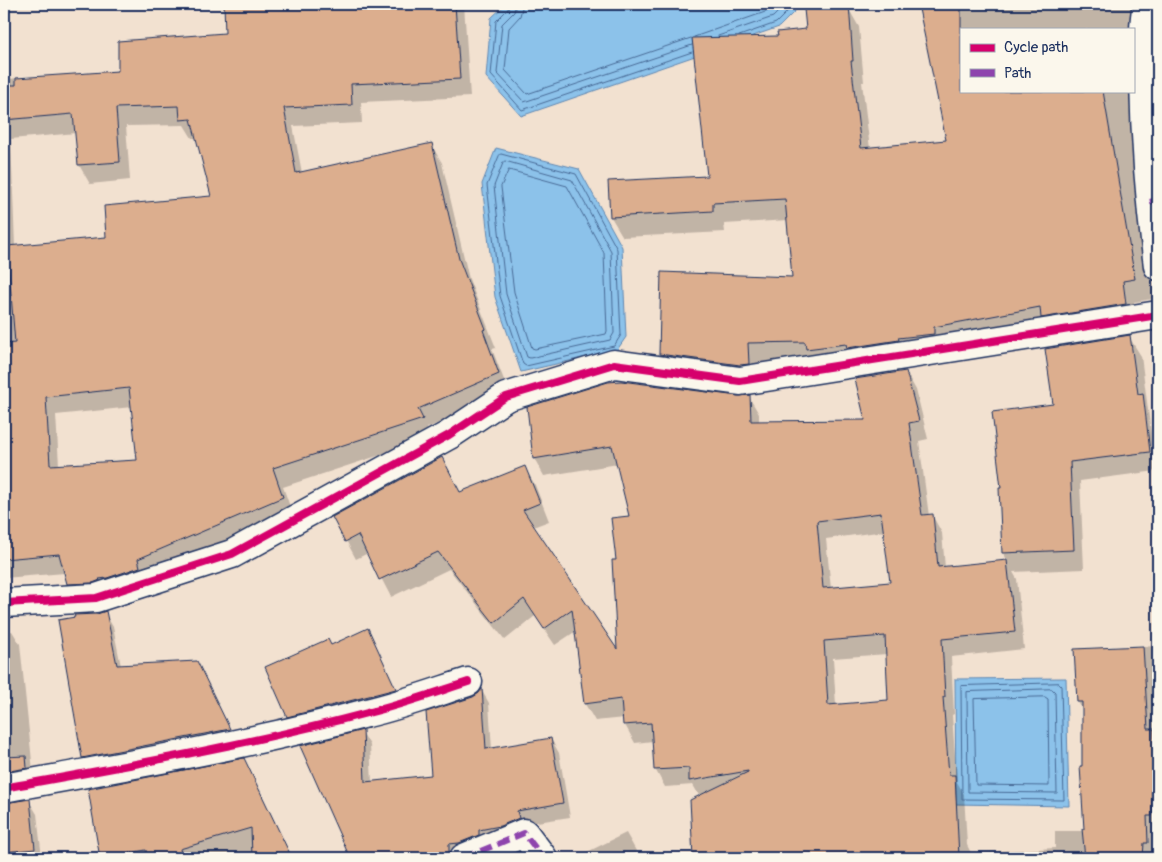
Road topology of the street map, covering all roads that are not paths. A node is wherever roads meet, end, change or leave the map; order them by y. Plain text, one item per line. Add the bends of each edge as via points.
1 (1147, 4) edge
2 (1154, 201) edge
3 (1158, 266) edge
4 (1158, 315) edge
5 (4, 603) edge
6 (468, 682) dead end
7 (4, 788) edge
8 (464, 858) edge
9 (543, 858) edge

1 - 2 street via 1143,24 1144,101
2 - 3 street
4 - 5 street via 740,381 614,364 506,397 448,436 232,554 96,598
6 - 7 street via 368,713 257,740
8 - 9 street via 524,833

